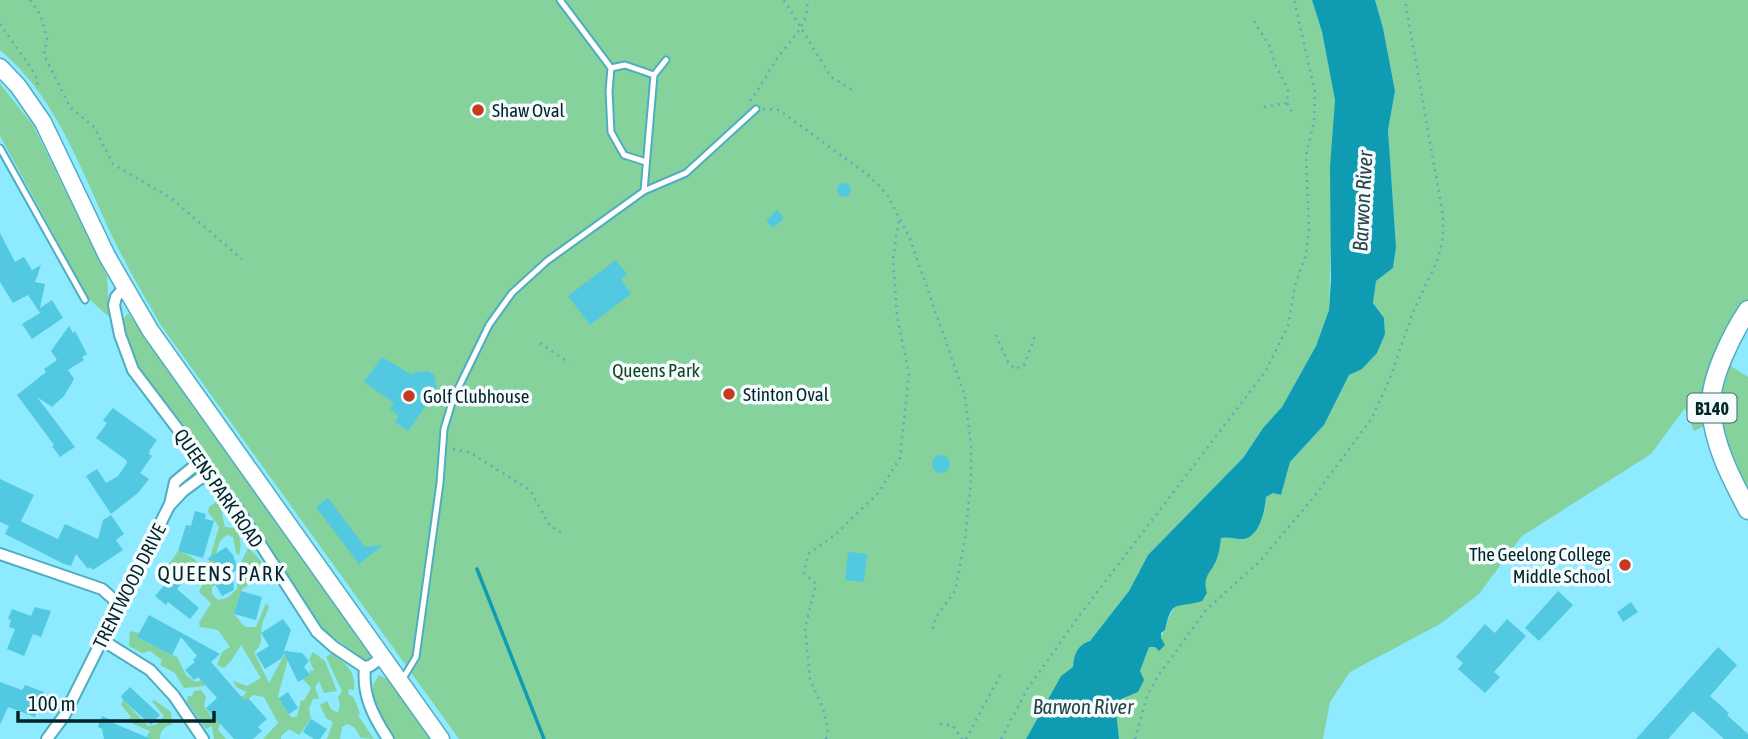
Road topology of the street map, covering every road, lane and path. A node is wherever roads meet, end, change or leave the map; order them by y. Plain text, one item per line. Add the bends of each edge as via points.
1 (30, 0) edge
2 (560, 0) edge
3 (783, 0) edge
4 (807, 0) edge
5 (1294, 0) edge
6 (1405, 0) edge
7 (1254, 21) dead end
8 (0, 24) edge
9 (801, 29) junction
10 (666, 60) dead end
11 (0, 66) edge
12 (611, 68) junction
13 (654, 75) junction
14 (854, 91) dead end
15 (41, 95) dead end
16 (1287, 103) junction
17 (1264, 107) dead end
18 (756, 108) joint
19 (1292, 112) dead end
20 (747, 117) junction
21 (0, 148) edge
22 (646, 162) junction
23 (644, 191) junction
24 (899, 218) junction
25 (242, 259) dead end
26 (124, 288) junction
27 (85, 300) dead end
28 (1748, 310) edge
29 (996, 335) dead end
30 (1035, 337) dead end
31 (540, 343) dead end
32 (569, 363) dead end
33 (442, 447) junction
34 (198, 463) junction
35 (206, 474) junction
36 (169, 506) junction
37 (1747, 508) edge
38 (564, 534) dead end
39 (0, 554) edge
40 (119, 604) junction
41 (931, 633) dead end
42 (102, 640) junction
43 (384, 656) junction
44 (365, 667) junction
45 (1002, 672) dead end
46 (401, 681) junction
47 (940, 724) dead end
48 (47, 739) edge
49 (203, 739) edge
50 (388, 739) edge
51 (441, 739) edge
52 (826, 739) edge
53 (964, 739) edge
54 (1001, 739) edge
55 (1135, 739) edge

1 - 25 path via 41,16 47,39 44,55 70,107 94,127 113,164 172,199
2 - 12 lane
3 - 9 path
4 - 9 path
5 - 54 path via 1315,92 1306,155 1309,230 1288,326 1265,372 1079,616 1028,688
6 - 55 path via 1443,216 1438,259 1372,418 1261,561 1206,610 1158,676
7 - 16 path via 1288,89
8 - 15 path via 35,74
9 - 14 path via 831,77
9 - 20 path via 747,106
10 - 13 lane
11 - 26 main road, QUEENS PARK ROAD via 43,122
12 - 13 lane via 625,65
12 - 22 lane via 611,132 624,155
13 - 22 lane
16 - 17 path
16 - 19 path
18 - 20 lane
18 - 24 path via 779,110 868,175 887,194
20 - 23 lane via 685,173
21 - 27 lane
22 - 23 lane
23 - 33 lane via 547,261 512,293 489,325 453,399
24 - 41 path via 911,239 965,396 971,446 965,539 955,591 936,617
24 - 52 path via 893,259 897,316 909,374 901,458 878,493 835,536 808,554 804,573 816,584 805,628 810,679 823,709
26 - 34 street, QUEENS PARK ROAD via 114,305 128,360
26 - 43 main road, QUEENS PARK ROAD
28 - 37 main road, B140 via 1727,349 1711,405 1721,452
29 - 30 path via 1015,369 1024,365
31 - 32 path
33 - 38 path via 469,452 530,490 550,526
33 - 46 lane via 416,657
34 - 35 street, QUEENS PARK ROAD
34 - 36 street, TRENTWOOD DRIVE via 175,482
35 - 36 street, TRENTWOOD DRIVE
35 - 44 street, QUEENS PARK ROAD via 232,502 317,632
36 - 40 street, TRENTWOOD DRIVE
39 - 40 street via 102,589
40 - 42 street, TRENTWOOD DRIVE
42 - 48 street, TRENTWOOD DRIVE via 64,716
42 - 49 street via 150,670
43 - 44 street
43 - 46 main road, QUEENS PARK ROAD
44 - 50 street via 368,701
45 - 53 path
46 - 51 main road, QUEENS PARK ROAD
47 - 53 path via 951,725

